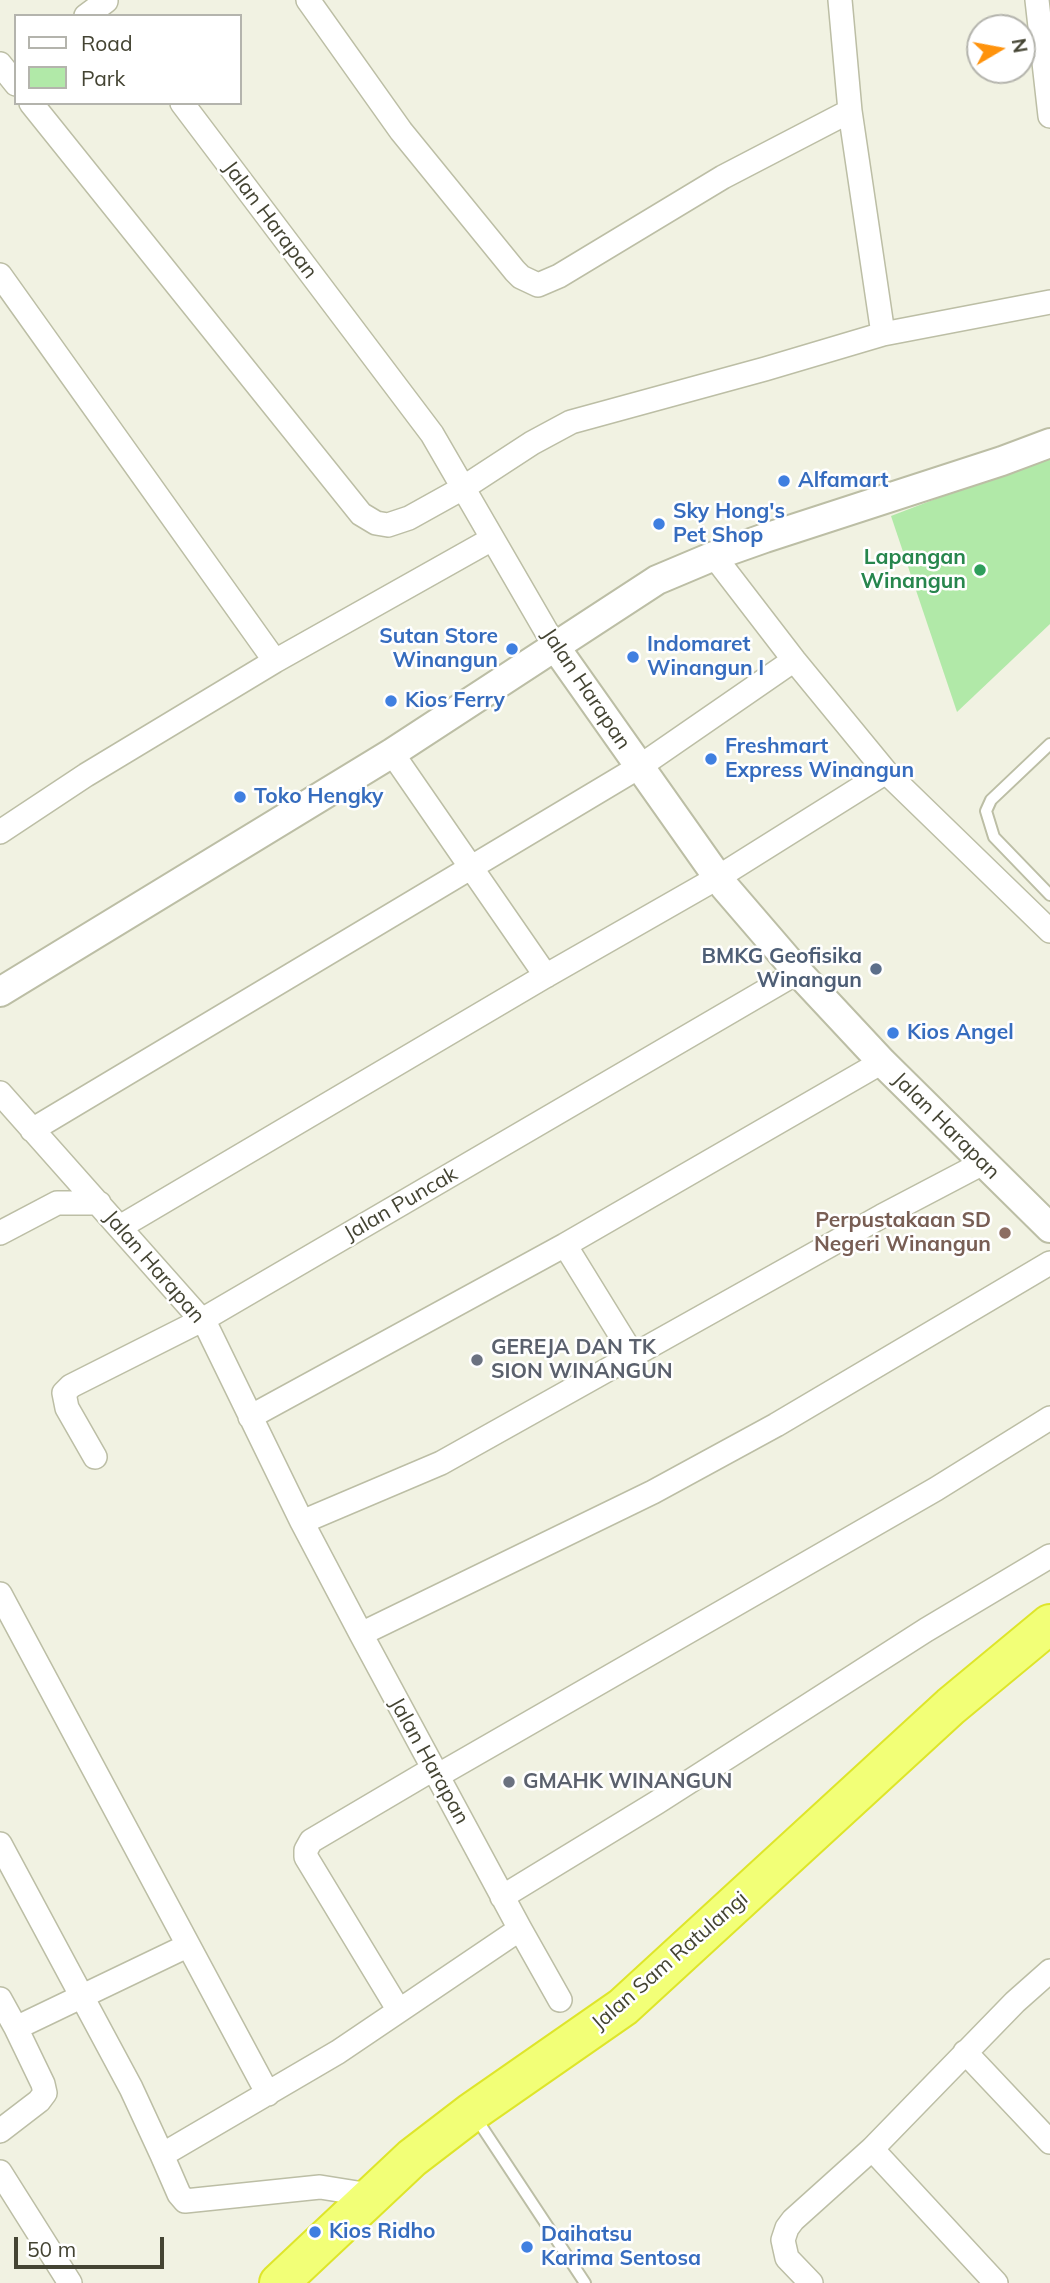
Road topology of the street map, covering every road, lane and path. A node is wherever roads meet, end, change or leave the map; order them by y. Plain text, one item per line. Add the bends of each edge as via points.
1 (309, 0) edge
2 (839, 0) edge
3 (110, 6) edge
4 (1043, 13) edge
5 (91, 14) edge
6 (33, 105) edge
7 (184, 105) edge
8 (850, 111) junction
9 (1050, 116) edge
10 (0, 275) edge
11 (1050, 302) edge
12 (883, 334) junction
13 (1050, 443) edge
14 (463, 488) junction
15 (492, 539) junction
16 (714, 556) junction
17 (556, 648) junction
18 (794, 660) junction
19 (275, 661) junction
20 (1050, 744) edge
21 (392, 753) junction
22 (639, 766) junction
23 (886, 772) junction
24 (0, 832) edge
25 (470, 868) junction
26 (717, 878) junction
27 (1050, 895) edge
28 (1050, 931) edge
29 (799, 972) junction
30 (545, 976) junction
31 (0, 992) edge
32 (882, 1062) junction
33 (0, 1093) edge
34 (33, 1130) junction
35 (983, 1163) junction
36 (69, 1171) junction
37 (57, 1203) junction
38 (99, 1203) junction
39 (120, 1227) junction
40 (1050, 1228) edge
41 (0, 1233) edge
42 (565, 1245) junction
43 (1050, 1263) edge
44 (202, 1320) junction
45 (634, 1357) junction
46 (250, 1417) junction
47 (1050, 1418) edge
48 (95, 1457) dead end
49 (302, 1521) junction
50 (1050, 1556) edge
51 (0, 1594) edge
52 (1050, 1624) edge
53 (361, 1634) junction
54 (435, 1773) junction
55 (0, 1844) edge
56 (502, 1897) junction
57 (520, 1929) junction
58 (187, 1946) junction
59 (1050, 1971) edge
60 (82, 1997) junction
61 (0, 1999) edge
62 (560, 2000) dead end
63 (398, 2009) junction
64 (16, 2028) junction
65 (965, 2052) junction
66 (268, 2094) junction
67 (472, 2112) junction
68 (0, 2131) edge
69 (1050, 2142) edge
70 (872, 2149) junction
71 (162, 2155) junction
72 (0, 2172) edge
73 (370, 2195) junction
74 (70, 2283) edge
75 (279, 2283) edge
76 (585, 2283) edge
77 (811, 2283) edge
78 (996, 2283) edge

1 - 8 street via 401,131 515,271 538,285 723,177
2 - 8 street
3 - 5 street
4 - 9 street
6 - 14 street via 361,514 388,524 409,518
7 - 14 street, Jalan Harapan via 432,434
8 - 12 street
10 - 19 street
11 - 12 street
12 - 14 street via 571,422
13 - 16 street
14 - 15 street, Jalan Harapan
15 - 17 street, Jalan Harapan
15 - 19 street
16 - 17 street via 644,588
16 - 18 street
17 - 21 street
17 - 22 street, Jalan Harapan
18 - 22 street
18 - 23 street
19 - 24 street
20 - 27 lane via 991,800 986,811 994,837
21 - 25 street
21 - 31 street
22 - 25 street
22 - 26 street, Jalan Harapan
23 - 26 street
23 - 28 street
25 - 30 street
25 - 34 street
26 - 29 street, Jalan Harapan
26 - 30 street
29 - 32 street, Jalan Harapan
29 - 44 street, Jalan Puncak
30 - 39 street
32 - 35 street, Jalan Harapan
32 - 42 street
33 - 34 street, Jalan Harapan
34 - 36 street, Jalan Harapan
35 - 40 street, Jalan Harapan
35 - 45 street
36 - 37 street
36 - 38 street, Jalan Harapan
37 - 38 street
37 - 41 street
38 - 39 street, Jalan Harapan
39 - 44 street, Jalan Harapan
42 - 45 street
42 - 46 street
43 - 53 street via 653,1492
44 - 46 street, Jalan Harapan
44 - 48 street, Jalan Puncak via 66,1389 67,1408
45 - 49 street via 442,1463
46 - 49 street, Jalan Harapan
47 - 54 street via 936,1489
49 - 53 street, Jalan Harapan
50 - 56 street
51 - 58 street
52 - 67 highway, Jalan Sam Ratulangi via 951,1706 622,2007
53 - 54 street, Jalan Harapan
54 - 56 street, Jalan Harapan
54 - 63 street via 311,1841 306,1850 306,1857
55 - 60 street
56 - 57 street, Jalan Harapan
57 - 62 street, Jalan Harapan
57 - 63 street
58 - 60 street
58 - 66 street
59 - 65 street
60 - 64 street
60 - 71 street
61 - 64 street
63 - 66 street
64 - 68 street via 45,2093
65 - 69 street
65 - 70 street
66 - 71 street
67 - 73 highway, Jalan Sam Ratulangi
67 - 76 lane
70 - 77 street via 787,2228 783,2240 787,2258
70 - 78 street
71 - 73 street via 185,2202 320,2187
72 - 74 street
73 - 75 highway, Jalan Sam Ratulangi

